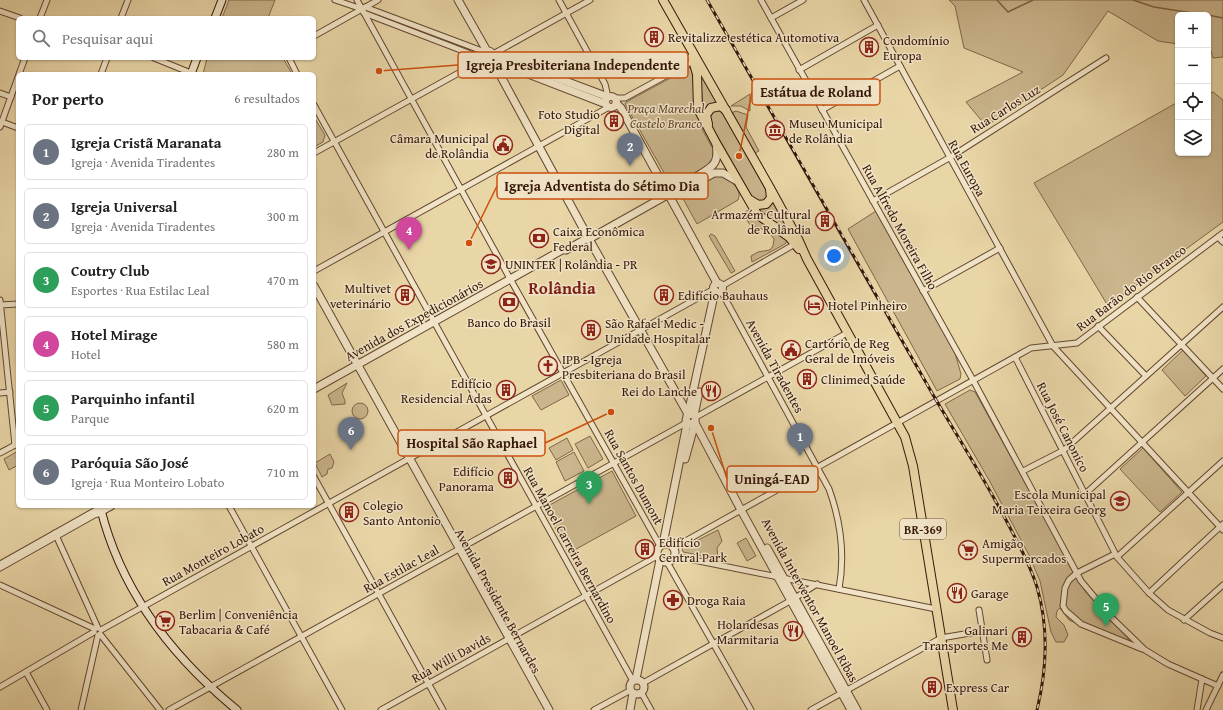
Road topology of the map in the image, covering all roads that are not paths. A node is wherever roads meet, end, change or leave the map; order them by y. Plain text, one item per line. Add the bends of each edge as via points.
1 (47, 0) edge
2 (128, 0) edge
3 (218, 0) edge
4 (222, 0) edge
5 (335, 0) edge
6 (357, 0) edge
7 (378, 0) edge
8 (458, 0) edge
9 (559, 0) edge
10 (590, 0) edge
11 (663, 0) edge
12 (761, 0) edge
13 (803, 0) edge
14 (864, 0) edge
15 (364, 10) junction
16 (0, 11) edge
17 (566, 14) junction
18 (215, 15) edge
19 (41, 16) edge
20 (122, 16) edge
21 (16, 17) edge
22 (771, 18) junction
23 (878, 25) junction
24 (316, 35) edge
25 (684, 38) junction
26 (488, 55) junction
27 (1106, 58) dead end
28 (24, 60) edge
29 (106, 60) edge
30 (159, 60) edge
31 (196, 60) edge
32 (200, 60) edge
33 (290, 60) edge
34 (693, 61) junction
35 (900, 66) junction
36 (799, 70) junction
37 (20, 72) edge
38 (102, 72) edge
39 (190, 72) edge
40 (193, 72) edge
41 (194, 72) edge
42 (297, 72) edge
43 (16, 83) edge
44 (0, 93) edge
45 (11, 97) junction
46 (412, 99) junction
47 (611, 102) junction
48 (316, 109) edge
49 (726, 110) junction
50 (822, 110) junction
51 (1, 125) edge
52 (16, 128) edge
53 (712, 134) junction
54 (334, 142) junction
55 (716, 143) junction
56 (540, 147) junction
57 (316, 152) edge
58 (949, 158) junction
59 (737, 181) junction
60 (770, 188) junction
61 (462, 189) junction
62 (669, 194) junction
63 (748, 198) junction
64 (873, 201) junction
65 (384, 232) junction
66 (1223, 233) edge
67 (1218, 237) junction
68 (588, 238) junction
69 (1223, 242) edge
70 (795, 244) junction
71 (1000, 248) junction
72 (804, 255) junction
73 (316, 270) edge
74 (511, 281) junction
75 (718, 289) junction
76 (316, 290) edge
77 (924, 292) junction
78 (1137, 297) junction
79 (316, 298) edge
80 (0, 300) edge
81 (16, 304) edge
82 (0, 305) edge
83 (1223, 307) edge
84 (435, 324) junction
85 (334, 326) junction
86 (1098, 326) junction
87 (641, 329) junction
88 (847, 333) junction
89 (1182, 344) junction
90 (1053, 346) junction
91 (1015, 357) junction
92 (356, 368) junction
93 (1223, 369) edge
94 (563, 373) junction
95 (1146, 376) junction
96 (767, 377) junction
97 (1213, 378) junction
98 (973, 380) junction
99 (1223, 389) edge
100 (316, 391) edge
101 (10, 392) junction
102 (0, 393) edge
103 (1111, 408) junction
104 (486, 415) junction
105 (691, 419) junction
106 (898, 423) junction
107 (16, 437) edge
108 (1142, 442) junction
109 (16, 445) edge
110 (1064, 450) junction
111 (0, 453) edge
112 (407, 459) junction
113 (1223, 461) edge
114 (613, 463) junction
115 (818, 467) junction
116 (1023, 472) junction
117 (316, 480) edge
118 (1188, 493) junction
119 (1085, 494) junction
120 (329, 504) junction
121 (536, 506) junction
122 (741, 507) junction
123 (230, 508) edge
124 (99, 509) edge
125 (1222, 527) edge
126 (56, 534) junction
127 (666, 545) junction
128 (251, 546) junction
129 (458, 550) junction
130 (674, 556) junction
131 (1116, 556) junction
132 (662, 560) junction
133 (0, 564) edge
134 (0, 568) edge
135 (1077, 573) junction
136 (780, 577) junction
137 (817, 584) junction
138 (0, 585) edge
139 (1223, 585) edge
140 (839, 589) junction
141 (1149, 593) junction
142 (378, 594) junction
143 (586, 596) junction
144 (792, 599) junction
145 (140, 608) junction
146 (936, 609) junction
147 (979, 610) dead end
148 (1184, 620) junction
149 (97, 632) junction
150 (982, 632) junction
151 (301, 637) junction
152 (941, 638) junction
153 (1223, 638) edge
154 (507, 639) junction
155 (714, 643) junction
156 (1145, 650) junction
157 (987, 660) dead end
158 (26, 672) junction
159 (1223, 674) edge
160 (1202, 679) junction
161 (638, 680) junction
162 (428, 684) junction
163 (1218, 686) junction
164 (0, 687) edge
165 (207, 689) junction
166 (636, 692) junction
167 (844, 692) junction
168 (46, 710) edge
169 (81, 710) edge
170 (160, 710) edge
171 (169, 710) edge
172 (231, 710) edge
173 (237, 710) edge
174 (342, 710) edge
175 (381, 710) edge
176 (443, 710) edge
177 (544, 710) edge
178 (549, 710) edge
179 (594, 710) edge
180 (630, 710) edge
181 (634, 710) edge
182 (650, 710) edge
183 (751, 710) edge
184 (811, 710) edge
185 (851, 710) edge
186 (857, 710) edge
187 (953, 710) edge
188 (1197, 710) edge
189 (1206, 710) edge

1 - 19 street
2 - 20 street
3 - 18 street
4 - 18 street
5 - 15 street
6 - 15 street, Rua Santos Dumont
7 - 15 street
8 - 26 street, Avenida Interventor Manoel Ribas
9 - 17 street, Avenida Tiradentes
10 - 17 street
11 - 25 main road, BR-369
12 - 22 street, Rua Alfredo Moreira Filho
13 - 22 street
14 - 23 street, Rua Europa
15 - 24 street
15 - 26 street
15 - 46 street, Rua Santos Dumont
16 - 21 street
17 - 26 street
17 - 47 street, Avenida Tiradentes via 605,84
22 - 36 street, Rua Alfredo Moreira Filho
23 - 35 street, Rua Europa
23 - 36 street
25 - 34 main road, BR-369
25 - 49 main road, BR-369
26 - 46 street
26 - 47 street
26 - 56 street, Avenida Interventor Manoel Ribas
27 - 58 street, Rua Carlos Luz
28 - 37 street
29 - 38 street
30 - 39 street
31 - 40 street
32 - 41 street
33 - 42 street
34 - 47 street via 625,98
34 - 53 main road, BR-369 via 697,74 698,109
35 - 50 street
35 - 58 street, Rua Europa
36 - 50 street, Rua Alfredo Moreira Filho
43 - 45 street
44 - 45 street
45 - 51 street
46 - 54 street
46 - 61 street, Rua Santos Dumont
47 - 56 street
47 - 62 street, Avenida Tiradentes via 621,108
48 - 54 street, Rua Manoel Carreira Bernardino
49 - 53 main road via 717,106 707,113 706,119
49 - 60 main road, BR-369
50 - 64 street, Rua Alfredo Moreira Filho
51 - 52 street
53 - 55 main road, BR-369
54 - 57 street
54 - 65 street, Rua Manoel Carreira Bernardino
55 - 59 main road, BR-369
55 - 62 street, Avenida dos Expedicionários via 715,162 709,169
56 - 61 street
56 - 68 street, Avenida Interventor Manoel Ribas
58 - 64 street, Rua Carlos Luz
58 - 71 street, Rua Europa
59 - 62 street, Avenida dos Expedicionários via 723,173 714,173
59 - 63 main road, BR-369
60 - 63 main road via 770,198 766,204 756,205
60 - 72 main road, BR-369
61 - 65 street
61 - 74 street, Rua Santos Dumont
62 - 68 street, Avenida dos Expedicionários
62 - 75 street, Avenida Tiradentes
63 - 70 main road, BR-369 via 757,214
64 - 77 street, Rua Alfredo Moreira Filho
65 - 73 street
65 - 84 street, Rua Manoel Carreira Bernardino
66 - 67 street, Rua Barão do Rio Branco
67 - 69 street
67 - 78 street, Rua Barão do Rio Branco
68 - 74 street, Avenida dos Expedicionários via 562,250
68 - 87 street, Avenida Interventor Manoel Ribas
70 - 72 main road, BR-369
70 - 75 street, Rua Monteiro Lobato
71 - 77 street
71 - 90 street, Rua Europa
72 - 88 main road, BR-369
74 - 84 street, Avenida dos Expedicionários
74 - 94 street, Rua Santos Dumont
75 - 87 street, Rua Monteiro Lobato
75 - 96 street, Avenida Tiradentes
75 - 105 street
76 - 85 street
77 - 98 street, Rua Alfredo Moreira Filho
78 - 86 street, Rua Barão do Rio Branco
78 - 89 street
79 - 85 street
80 - 82 street
81 - 82 street
82 - 101 street
83 - 89 street
84 - 92 street, Avenida dos Expedicionários
84 - 104 street, Rua Manoel Carreira Bernardino
85 - 92 street
86 - 90 street, Rua Barão do Rio Branco via 1077,343
86 - 95 street
87 - 94 street, Rua Monteiro Lobato
87 - 105 street, Avenida Interventor Manoel Ribas
88 - 96 street, Rua Estilac Leal
88 - 106 main road, BR-369
89 - 95 street
89 - 97 street
90 - 91 street, Rua Barão do Rio Branco via 1031,348
90 - 103 street, Rua Europa
91 - 98 street, Rua Barão do Rio Branco
91 - 110 street, Rua José Canonico
92 - 100 street, Avenida dos Expedicionários
92 - 112 street, Avenida Presidente Bernardes
93 - 97 street
94 - 104 street, Rua Monteiro Lobato
94 - 114 street, Rua Santos Dumont
95 - 103 street
96 - 105 street, Rua Estilac Leal
96 - 115 street, Avenida Tiradentes
97 - 99 street
97 - 108 street
98 - 106 street, Rua Barão do Rio Branco
98 - 116 street, Rua Alfredo Moreira Filho
101 - 102 street
101 - 107 street
103 - 108 street, Rua Europa
103 - 110 street
104 - 112 street, Rua Monteiro Lobato
104 - 121 street, Rua Manoel Carreira Bernardino
105 - 114 street, Rua Estilac Leal
105 - 122 street, Avenida Interventor Manoel Ribas
105 - 127 street
106 - 115 street
106 - 146 main road, BR-369 via 911,456
108 - 118 street, Rua Europa
108 - 119 street
109 - 111 street
110 - 116 street
110 - 119 street, Rua José Canonico
112 - 120 street, Rua Monteiro Lobato
112 - 129 street, Avenida Presidente Bernardes
113 - 118 street
114 - 121 street, Rua Estilac Leal
114 - 127 street, Rua Santos Dumont
115 - 122 street
115 - 140 street, Avenida Tiradentes via 829,489 840,527 842,554
116 - 135 street, Rua Alfredo Moreira Filho
117 - 120 street
118 - 125 street, Rua Europa
118 - 131 street
119 - 131 street, Rua José Canonico
120 - 128 street, Rua Monteiro Lobato
120 - 142 street
121 - 129 street, Rua Estilac Leal
121 - 143 street, Rua Manoel Carreira Bernardino
122 - 127 street
122 - 136 street, Avenida Interventor Manoel Ribas
123 - 128 street
124 - 126 street
124 - 145 street via 120,571
125 - 141 street
126 - 133 street
126 - 134 street
126 - 149 street
127 - 130 street
127 - 132 street via 657,551
128 - 145 street, Rua Monteiro Lobato
128 - 151 street
129 - 142 street, Rua Estilac Leal
129 - 154 street, Avenida Presidente Bernardes
130 - 132 street
130 - 136 street
131 - 135 street
131 - 141 street, Rua José Canonico
132 - 143 street, Rua Willi Davids
132 - 155 street
132 - 161 street
135 - 156 street, Rua Alfredo Moreira Filho via 1112,618
135 - 156 street via 1064,588 1066,611 1081,624
136 - 137 street
136 - 144 street, Avenida Interventor Manoel Ribas
137 - 140 street
137 - 144 street
138 - 149 street
139 - 148 street
140 - 146 street
141 - 148 street, Rua José Canonico
142 - 151 street, Rua Estilac Leal
142 - 162 street
143 - 154 street, Rua Willi Davids
143 - 161 street, Rua Manoel Carreira Bernardino
144 - 155 street
144 - 167 street, Avenida Interventor Manoel Ribas
145 - 149 street, Rua Monteiro Lobato
145 - 165 street via 162,640
146 - 152 main road, BR-369
147 - 150 street
148 - 153 street, Rua José Canonico
149 - 158 street, Rua Monteiro Lobato
149 - 169 street
149 - 170 street
150 - 152 street
150 - 157 street
151 - 165 street, Rua Estilac Leal
151 - 174 street
152 - 167 street
152 - 187 main road, BR-369
154 - 162 street, Rua Willi Davids
154 - 177 street, Avenida Presidente Bernardes
154 - 178 street, Avenida Presidente Bernardes
155 - 161 street
155 - 183 street
156 - 160 street via 1168,664
158 - 164 street, Rua Monteiro Lobato
158 - 168 street
159 - 163 street
160 - 163 street
160 - 188 street
161 - 166 street
162 - 175 street, Rua Willi Davids
162 - 176 street
163 - 189 street
165 - 171 street, Rua Estilac Leal
165 - 172 street
165 - 173 street
166 - 179 street
166 - 180 street
166 - 181 street
166 - 182 street
167 - 184 street
167 - 185 street, Avenida Interventor Manoel Ribas
167 - 186 street, Avenida Interventor Manoel Ribas

